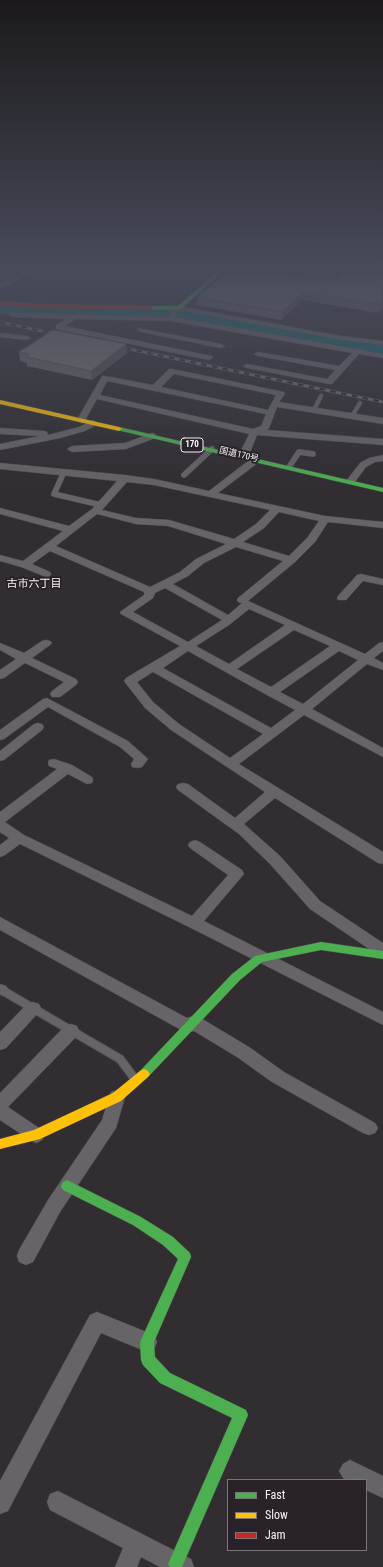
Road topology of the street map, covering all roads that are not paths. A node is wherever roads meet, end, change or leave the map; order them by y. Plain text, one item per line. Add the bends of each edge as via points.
1 (154, 347) edge
2 (196, 347) edge
3 (285, 347) edge
4 (297, 351) junction
5 (358, 352) junction
6 (187, 354) junction
7 (258, 354) dead end
8 (383, 356) edge
9 (209, 358) dead end
10 (246, 366) dead end
11 (341, 369) junction
12 (280, 372) junction
13 (155, 388) junction
14 (94, 396) junction
15 (321, 396) dead end
16 (0, 402) edge
17 (360, 403) dead end
18 (274, 404) junction
19 (314, 410) junction
20 (271, 413) junction
21 (352, 416) junction
22 (81, 420) junction
23 (383, 421) edge
24 (93, 423) junction
25 (0, 431) edge
26 (254, 432) junction
27 (60, 435) junction
28 (152, 436) junction
29 (383, 442) edge
30 (0, 447) edge
31 (72, 449) dead end
32 (212, 450) junction
33 (313, 454) dead end
34 (243, 456) junction
35 (383, 458) edge
36 (254, 459) junction
37 (0, 466) edge
38 (290, 466) junction
39 (64, 472) junction
40 (184, 476) dead end
41 (125, 478) junction
42 (351, 481) junction
43 (383, 490) edge
44 (211, 494) junction
45 (98, 508) junction
46 (277, 508) junction
47 (0, 511) edge
48 (325, 519) junction
49 (383, 525) edge
50 (72, 530) junction
51 (235, 543) junction
52 (50, 547) junction
53 (0, 558) edge
54 (292, 560) junction
55 (25, 565) junction
56 (46, 574) dead end
57 (383, 582) edge
58 (166, 584) junction
59 (150, 591) junction
60 (342, 598) dead end
61 (242, 600) dead end
62 (229, 620) junction
63 (293, 625) junction
64 (46, 643) dead end
65 (383, 645) edge
66 (0, 646) edge
67 (188, 646) junction
68 (338, 646) junction
69 (24, 658) junction
70 (365, 659) junction
71 (160, 663) junction
72 (383, 667) edge
73 (229, 669) junction
74 (0, 675) edge
75 (271, 692) junction
76 (56, 694) dead end
77 (303, 710) junction
78 (38, 727) dead end
79 (271, 733) junction
80 (0, 736) edge
81 (383, 753) edge
82 (0, 757) edge
83 (54, 763) dead end
84 (137, 764) dead end
85 (230, 764) junction
86 (67, 768) junction
87 (87, 780) dead end
88 (183, 787) dead end
89 (275, 791) junction
90 (0, 819) edge
91 (0, 825) edge
92 (235, 825) junction
93 (19, 838) junction
94 (195, 845) dead end
95 (0, 852) edge
96 (383, 859) edge
97 (0, 923) edge
98 (194, 923) junction
99 (383, 951) edge
100 (383, 955) edge
101 (263, 958) junction
102 (0, 990) edge
103 (33, 1008) junction
104 (383, 1019) edge
105 (191, 1024) junction
106 (71, 1031) junction
107 (0, 1043) edge
108 (136, 1080) junction
109 (117, 1097) junction
110 (0, 1104) edge
111 (0, 1111) edge
112 (369, 1128) dead end
113 (36, 1135) junction
114 (0, 1144) edge
115 (67, 1186) junction
116 (26, 1256) dead end
117 (147, 1342) junction
118 (350, 1471) dead end
119 (366, 1479) edge
120 (367, 1479) edge
121 (383, 1487) edge
122 (58, 1502) dead end
123 (0, 1503) edge
124 (136, 1543) junction
125 (179, 1565) edge
126 (126, 1567) edge

1 - 6 street
2 - 6 street
3 - 4 street
4 - 5 street
4 - 7 street
4 - 11 street
4 - 12 street
5 - 8 street
5 - 11 street
6 - 9 street
10 - 12 street
11 - 12 street via 329,382
13 - 14 street via 105,378
13 - 18 street via 175,367 281,394
13 - 20 street
14 - 22 street
14 - 26 street
15 - 19 lane
16 - 22 main road, 国道170号 / 170
17 - 21 lane
18 - 19 street
18 - 20 street
19 - 21 street
20 - 26 street via 265,428
21 - 23 street
22 - 24 main road, 国道170号 / 170
24 - 27 street
24 - 28 main road, 国道170号 / 170
25 - 27 street
26 - 29 street
26 - 34 street
27 - 30 street
28 - 31 street via 126,446
28 - 32 main road, 国道170号 / 170
32 - 34 main road, 国道170号 / 170
32 - 40 lane
33 - 38 lane via 299,452
34 - 36 main road, 国道170号 / 170
35 - 42 street via 363,465
36 - 38 main road, 国道170号 / 170
36 - 44 street
37 - 39 street
38 - 42 main road, 国道170号 / 170
39 - 41 street
39 - 45 lane via 54,494
41 - 44 street
41 - 45 street
42 - 43 main road, 国道170号 / 170
44 - 46 street
45 - 50 street
45 - 51 street via 136,521 169,523
46 - 48 street
46 - 51 street via 260,526
47 - 50 street
48 - 49 street
48 - 54 street via 311,540
50 - 52 street
51 - 54 street
51 - 58 street via 200,561
52 - 55 street
52 - 59 street
53 - 55 street
54 - 61 street
55 - 56 street
57 - 60 street via 361,577
58 - 59 street
58 - 62 street
59 - 67 street via 149,596 125,612
62 - 63 street via 248,604
62 - 67 street
63 - 68 street
63 - 73 street
64 - 69 street
65 - 70 street
66 - 69 street
67 - 71 street
67 - 73 street
68 - 70 street
68 - 75 street
69 - 74 street
69 - 76 street via 72,682
70 - 72 street
70 - 77 street
71 - 79 street via 156,669
71 - 85 street via 130,681 149,705 175,727
73 - 75 street
75 - 77 street
77 - 79 street
77 - 81 street
78 - 82 street
79 - 85 street
80 - 84 street via 47,702 124,744 142,759
83 - 86 street
85 - 89 street
86 - 87 street
86 - 90 street
88 - 92 street
89 - 92 street
89 - 96 street
91 - 93 street
92 - 99 street via 275,860 315,904
93 - 95 street
93 - 98 street
94 - 98 street via 237,874
97 - 105 street
98 - 101 street
100 - 101 main road via 321,946
101 - 104 street
101 - 105 main road via 258,959 236,977
102 - 103 lane
103 - 106 lane
103 - 107 street
105 - 108 main road
105 - 112 street via 243,1052 278,1077
106 - 108 lane via 120,1059
106 - 110 street
108 - 109 main road
109 - 113 main road
109 - 115 street via 110,1123
111 - 113 street
113 - 114 main road
115 - 116 street
115 - 117 main road via 137,1221 168,1241 185,1257
117 - 123 street via 98,1322
117 - 125 main road via 148,1360 165,1378 241,1415
118 - 119 street
120 - 121 street
122 - 124 street
124 - 125 street
124 - 126 street

